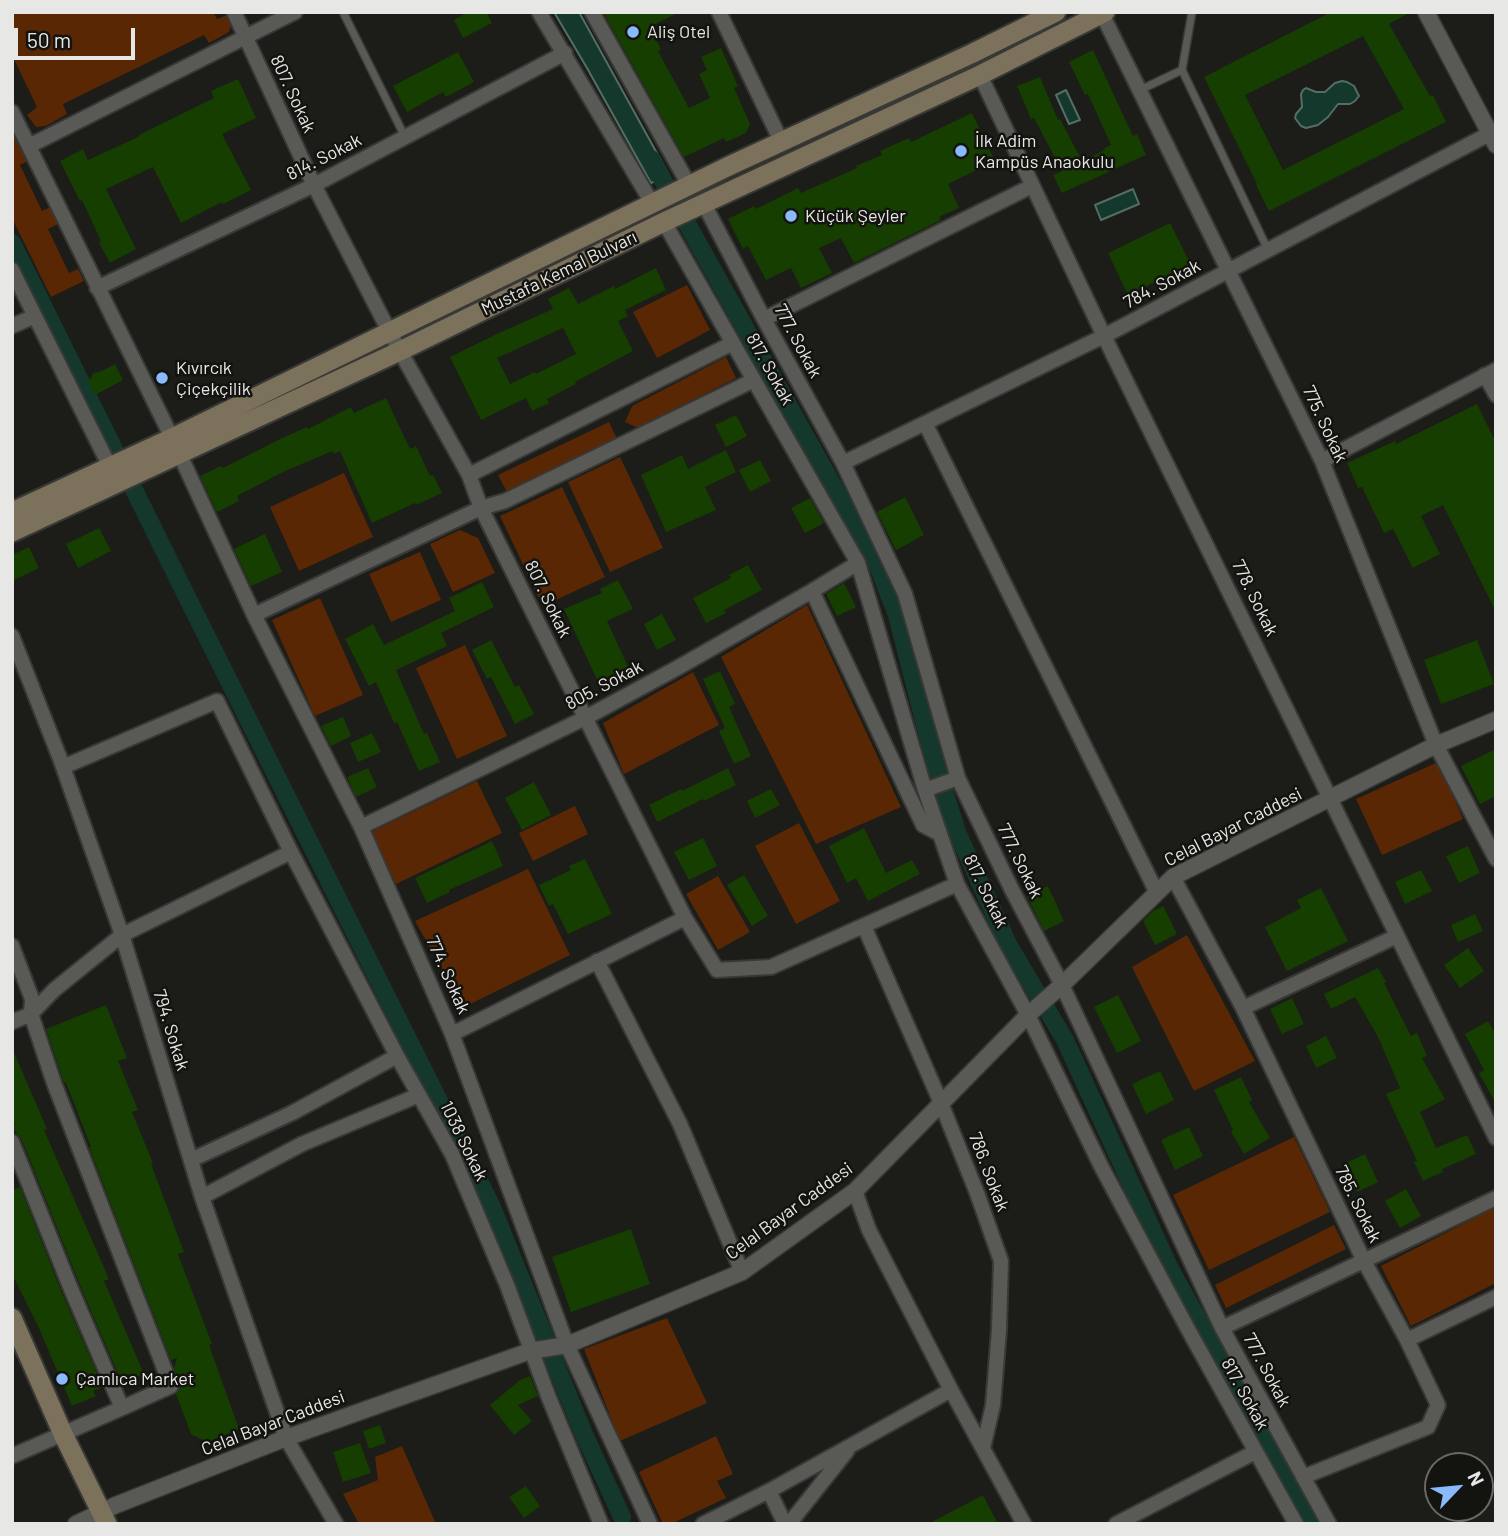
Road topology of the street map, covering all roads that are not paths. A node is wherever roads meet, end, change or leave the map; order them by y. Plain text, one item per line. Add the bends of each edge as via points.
1 (234, 12) edge
2 (295, 12) edge
3 (343, 12) edge
4 (539, 12) edge
5 (592, 12) edge
6 (719, 12) edge
7 (1056, 12) edge
8 (1192, 12) edge
9 (1426, 12) edge
10 (1103, 13) edge
11 (246, 37) junction
12 (565, 53) junction
13 (1182, 70) junction
14 (980, 75) junction
15 (1140, 90) junction
16 (12, 112) edge
17 (405, 137) junction
18 (1494, 137) edge
19 (782, 141) junction
20 (29, 146) junction
21 (314, 185) junction
22 (689, 185) junction
23 (1032, 186) junction
24 (652, 203) junction
25 (704, 204) junction
26 (664, 222) junction
27 (1268, 250) junction
28 (12, 270) edge
29 (1228, 271) junction
30 (97, 288) junction
31 (35, 316) junction
32 (764, 319) junction
33 (12, 326) edge
34 (390, 333) junction
35 (1104, 336) junction
36 (733, 343) junction
37 (400, 351) junction
38 (1490, 372) edge
39 (754, 380) junction
40 (1496, 395) edge
41 (925, 423) junction
42 (176, 446) junction
43 (1322, 461) junction
44 (843, 463) junction
45 (122, 471) junction
46 (469, 475) junction
47 (481, 508) junction
48 (12, 512) edge
49 (12, 532) edge
50 (858, 563) junction
51 (812, 591) junction
52 (254, 615) junction
53 (12, 636) edge
54 (585, 718) junction
55 (1496, 720) edge
56 (1436, 745) junction
57 (63, 767) junction
58 (958, 778) junction
59 (925, 790) junction
60 (1331, 798) junction
61 (361, 827) junction
62 (940, 834) junction
63 (291, 852) junction
64 (1496, 859) edge
65 (1173, 877) junction
66 (957, 884) junction
67 (1157, 893) junction
68 (685, 918) junction
69 (864, 926) junction
70 (122, 935) junction
71 (1397, 936) junction
72 (12, 946) edge
73 (597, 961) junction
74 (1062, 985) junction
75 (1243, 1008) junction
76 (31, 1014) junction
77 (1028, 1016) junction
78 (12, 1022) edge
79 (452, 1034) junction
80 (397, 1056) junction
81 (419, 1095) junction
82 (941, 1103) junction
83 (1496, 1138) edge
84 (12, 1142) edge
85 (191, 1160) junction
86 (855, 1191) junction
87 (202, 1197) junction
88 (1496, 1198) edge
89 (1364, 1261) junction
90 (742, 1272) junction
91 (1496, 1297) edge
92 (12, 1318) edge
93 (1222, 1328) junction
94 (1407, 1340) junction
95 (567, 1345) junction
96 (530, 1351) junction
97 (951, 1390) junction
98 (122, 1408) junction
99 (63, 1434) junction
100 (286, 1438) junction
101 (851, 1445) junction
102 (983, 1448) junction
103 (1255, 1452) junction
104 (12, 1456) edge
105 (1303, 1477) junction
106 (769, 1490) junction
107 (104, 1518) edge
108 (76, 1524) edge
109 (336, 1524) edge
110 (601, 1524) edge
111 (650, 1524) edge
112 (703, 1524) edge
113 (787, 1524) edge
114 (1024, 1524) edge
115 (1115, 1524) edge
116 (1296, 1524) edge
117 (1329, 1524) edge

1 - 11 street, 807. Sokak
2 - 11 street
3 - 17 lane
4 - 12 street
5 - 22 street
6 - 19 street
7 - 19 main road, Mustafa Kemal Bulvarı
8 - 13 lane
9 - 18 street
10 - 14 main road, Mustafa Kemal Bulvarı
10 - 15 street, 775. Sokak
11 - 20 street
11 - 21 street, 807. Sokak
12 - 17 street, 814. Sokak
12 - 24 street
13 - 15 lane
13 - 27 lane
14 - 23 street, 778. Sokak
14 - 25 main road, Mustafa Kemal Bulvarı
15 - 29 street, 775. Sokak
16 - 20 street, 774. Sokak
17 - 21 street, 814. Sokak
18 - 27 street, 784. Sokak
19 - 22 main road, Mustafa Kemal Bulvarı
20 - 30 street, 774. Sokak
21 - 30 street, 814. Sokak
21 - 34 street, 807. Sokak
22 - 24 main road, Mustafa Kemal Bulvarı
23 - 32 street
23 - 35 street, 778. Sokak
24 - 34 main road, Mustafa Kemal Bulvarı
25 - 26 main road, Mustafa Kemal Bulvarı
25 - 32 street, 777. Sokak
26 - 36 street, 817. Sokak
26 - 37 main road, Mustafa Kemal Bulvarı
27 - 29 street, 784. Sokak
28 - 31 street
29 - 35 street, 784. Sokak
29 - 43 street, 775. Sokak
30 - 42 street, 774. Sokak
31 - 33 street
31 - 45 street
32 - 44 street, 777. Sokak
34 - 37 street, 807. Sokak
34 - 42 main road, Mustafa Kemal Bulvarı
35 - 41 street, 784. Sokak
35 - 60 street, 778. Sokak
36 - 39 street, 817. Sokak
36 - 46 street
37 - 42 main road, Mustafa Kemal Bulvarı
37 - 46 street, 807. Sokak
38 - 40 street
38 - 43 street
39 - 47 street via 505,501
39 - 50 street, 817. Sokak
41 - 44 street, 784. Sokak
41 - 67 street
42 - 45 main road, Mustafa Kemal Bulvarı
42 - 52 street, 774. Sokak
43 - 56 street, 775. Sokak
44 - 58 street, 777. Sokak via 905,594
45 - 48 main road, Mustafa Kemal Bulvarı
45 - 49 main road, Mustafa Kemal Bulvarı
46 - 47 street, 807. Sokak
47 - 52 street
47 - 54 street, 807. Sokak
50 - 51 street, 805. Sokak
50 - 59 street, 817. Sokak
51 - 54 street, 805. Sokak
51 - 62 street via 923,825
52 - 61 street, 774. Sokak
53 - 57 street, 794. Sokak
54 - 61 street, 805. Sokak
54 - 68 street, 807. Sokak
55 - 56 street, Celal Bayar Caddesi
56 - 60 street, Celal Bayar Caddesi
56 - 64 street, 775. Sokak
57 - 63 street via 217,701
57 - 70 street, 794. Sokak
58 - 59 street
58 - 74 street, 777. Sokak
59 - 62 street, 817. Sokak
60 - 65 street, Celal Bayar Caddesi
60 - 71 street, 778. Sokak
61 - 79 street, 774. Sokak
62 - 66 street, 817. Sokak
63 - 70 street
63 - 80 street
65 - 67 street, Celal Bayar Caddesi
65 - 75 street, 785. Sokak
66 - 69 street, 807. Sokak
66 - 77 street, 817. Sokak
67 - 74 street, Celal Bayar Caddesi
68 - 69 street, 807. Sokak via 717,970 771,967
68 - 73 street
69 - 82 street, 786. Sokak
70 - 76 street
70 - 85 street, 794. Sokak
71 - 75 street
71 - 83 street, 778. Sokak
72 - 76 street via 32,999
73 - 79 street
73 - 90 street via 680,1124
74 - 77 street, Celal Bayar Caddesi
74 - 93 street, 777. Sokak
75 - 89 street, 785. Sokak
76 - 78 street
76 - 98 street via 172,1386
77 - 82 street, Celal Bayar Caddesi
77 - 103 street, 817. Sokak via 1101,1166
79 - 95 street, 774. Sokak
80 - 81 street
80 - 85 street
81 - 87 street, 1038 Sokak via 302,1144
81 - 96 street, 1038 Sokak via 452,1154
82 - 86 street, Celal Bayar Caddesi
82 - 102 street, 786. Sokak via 1001,1261 993,1405
84 - 98 street
85 - 87 street, 794. Sokak
86 - 90 street, Celal Bayar Caddesi
86 - 97 street via 869,1230
87 - 100 street, 794. Sokak
88 - 89 street
89 - 93 street
89 - 94 street, 785. Sokak
90 - 95 street, Celal Bayar Caddesi
91 - 94 street
92 - 99 main road
93 - 105 street, 777. Sokak
94 - 105 street, 785. Sokak via 1438,1405 1428,1427
95 - 96 street, Celal Bayar Caddesi
95 - 111 street, 774. Sokak
96 - 100 street, Celal Bayar Caddesi
96 - 110 street, 1038 Sokak
97 - 101 street
97 - 102 street
98 - 99 street
99 - 104 street
99 - 107 main road
100 - 107 street, Celal Bayar Caddesi via 128,1500
100 - 109 street, 794. Sokak
101 - 106 street
101 - 113 street
102 - 114 street
103 - 115 street
103 - 116 street, 817. Sokak
105 - 117 street, 777. Sokak
106 - 112 street
106 - 113 street
107 - 108 street, Celal Bayar Caddesi

